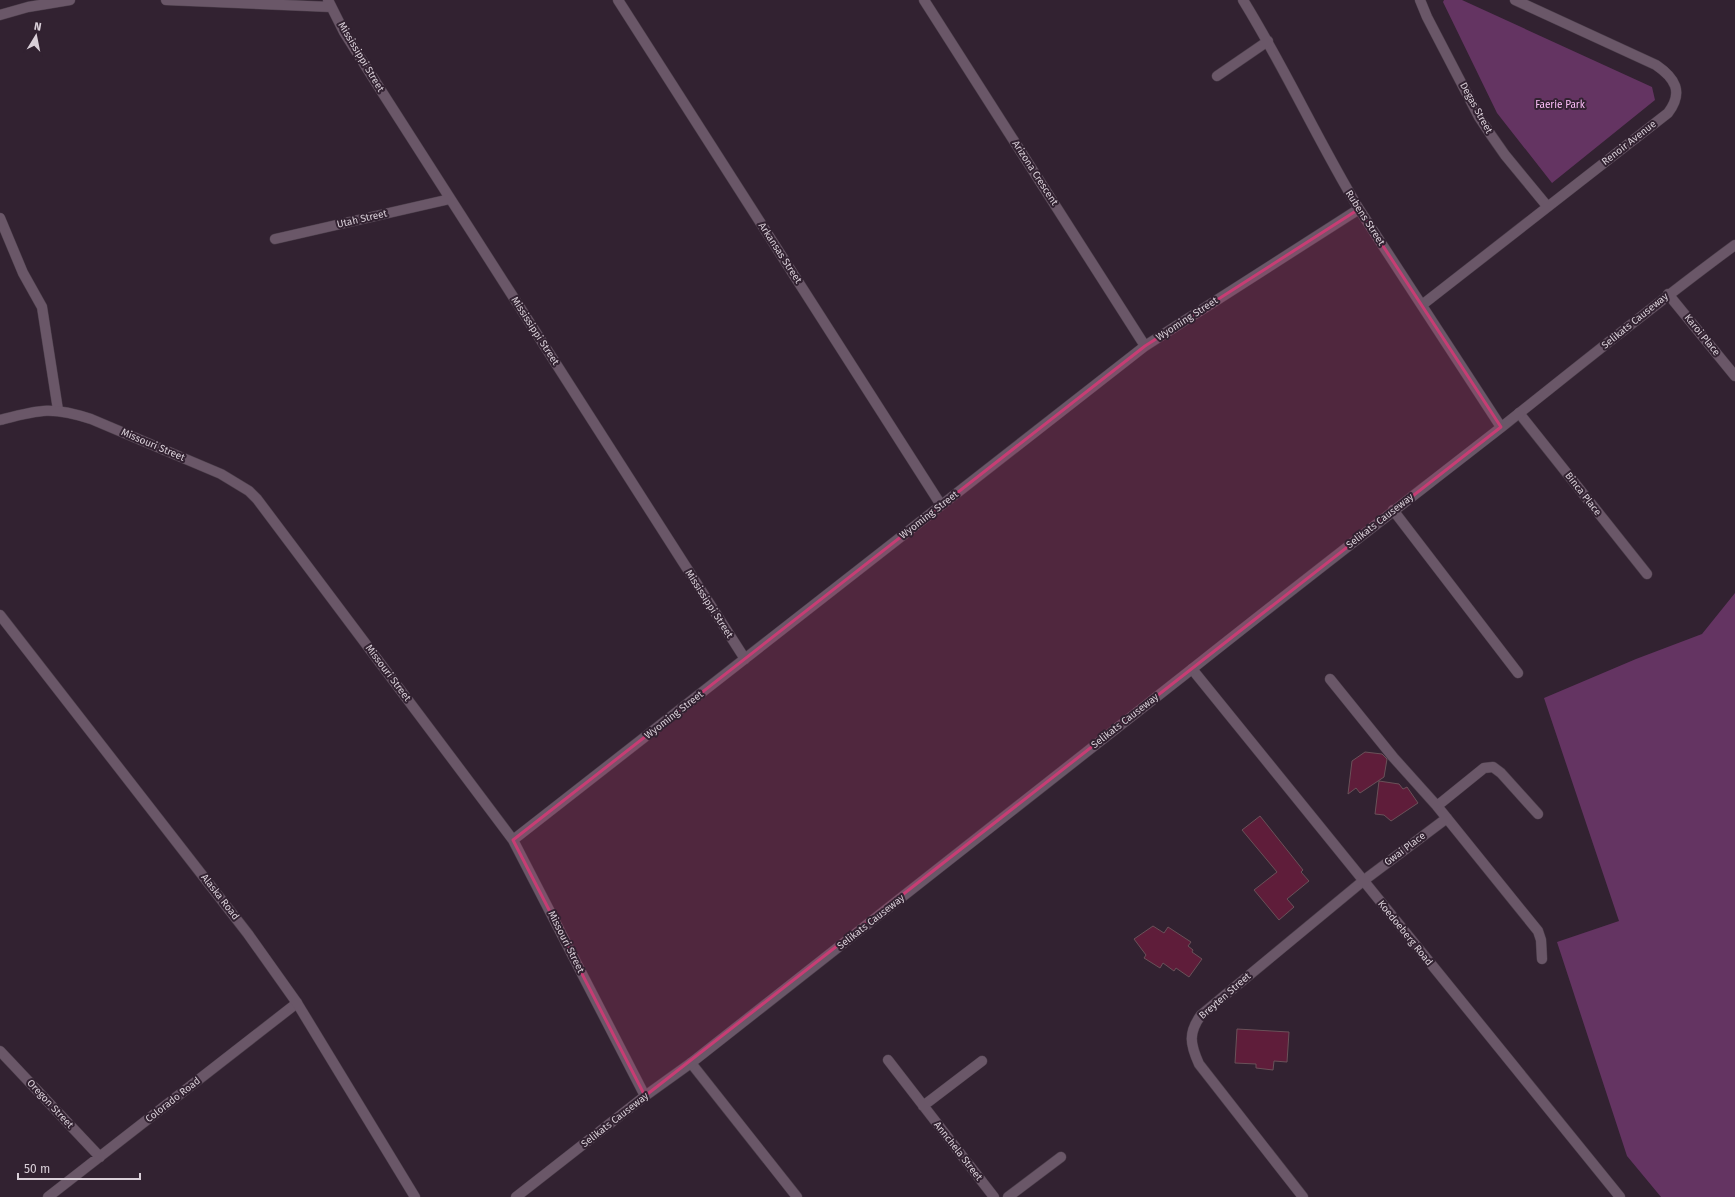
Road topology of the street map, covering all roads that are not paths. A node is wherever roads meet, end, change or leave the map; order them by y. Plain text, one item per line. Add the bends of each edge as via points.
1 (70, 0) edge
2 (166, 0) edge
3 (618, 0) edge
4 (924, 0) edge
5 (1243, 0) edge
6 (1420, 0) edge
7 (1515, 0) edge
8 (330, 4) edge
9 (0, 15) edge
10 (1268, 42) junction
11 (1217, 76) dead end
12 (450, 199) junction
13 (1548, 206) junction
14 (1359, 209) junction
15 (0, 218) edge
16 (275, 239) dead end
17 (1735, 246) edge
18 (1668, 294) junction
19 (1422, 305) junction
20 (1145, 346) junction
21 (1735, 376) edge
22 (58, 410) junction
23 (1519, 413) junction
24 (0, 420) edge
25 (1501, 427) junction
26 (941, 505) junction
27 (1393, 510) junction
28 (1647, 574) dead end
29 (0, 615) edge
30 (745, 659) junction
31 (1192, 669) junction
32 (1518, 673) dead end
33 (1330, 679) dead end
34 (1437, 806) junction
35 (1538, 814) dead end
36 (1447, 818) junction
37 (513, 840) junction
38 (1363, 881) junction
39 (1542, 959) dead end
40 (297, 1003) junction
41 (0, 1051) edge
42 (888, 1060) dead end
43 (982, 1061) dead end
44 (691, 1063) junction
45 (645, 1096) junction
46 (923, 1106) junction
47 (100, 1157) junction
48 (1061, 1157) dead end
49 (48, 1197) edge
50 (415, 1197) edge
51 (516, 1197) edge
52 (797, 1197) edge
53 (994, 1197) edge
54 (1008, 1197) edge
55 (1303, 1197) edge
56 (1620, 1197) edge

1 - 9 street
2 - 8 street
3 - 26 street, Arkansas Street
4 - 20 street, Arizona Crescent
5 - 10 street, Rubens Street
6 - 13 street, Degas Street via 1479,117 1504,155
7 - 13 street, Renoir Avenue via 1656,65 1669,74 1677,91 1668,113
8 - 12 street, Mississippi Street via 344,32
10 - 11 street
10 - 14 street, Rubens Street via 1339,177
12 - 16 street, Utah Street
12 - 30 street, Mississippi Street
13 - 19 street, Renoir Avenue
14 - 19 street, Rubens Street
14 - 20 street, Wyoming Street
15 - 22 street via 23,273 42,307
17 - 18 street, Selikats Causeway
18 - 21 street, Karoi Place
18 - 23 street, Selikats Causeway
19 - 25 street, Rubens Street
20 - 26 street, Wyoming Street
22 - 24 street, Missouri Street via 38,410
22 - 37 street, Missouri Street via 71,412 108,426 221,474 249,491
23 - 25 street, Selikats Causeway
23 - 28 street, Binca Place
25 - 27 street, Selikats Causeway
26 - 30 street, Wyoming Street
27 - 31 street, Selikats Causeway
27 - 32 street
29 - 40 street, Alaska Road via 243,928
30 - 37 street, Wyoming Street
31 - 38 street, Koedoeberg Road
31 - 44 street, Selikats Causeway
33 - 34 street
34 - 35 street via 1484,768 1491,767 1502,773
34 - 36 street
36 - 38 street, Gwai Place
36 - 39 street via 1538,931
37 - 45 street, Missouri Street
38 - 55 street, Breyten Street via 1201,1015 1194,1025 1192,1034 1193,1051 1199,1064
38 - 56 street, Koedoeberg Road
40 - 47 street, Colorado Road
40 - 50 street, Alaska Road
41 - 47 street, Oregon Street
42 - 46 street, Annchela Street
43 - 46 street
44 - 45 street, Selikats Causeway
44 - 52 street
45 - 51 street, Selikats Causeway
46 - 53 street, Annchela Street
47 - 49 street, Colorado Road
48 - 54 street

